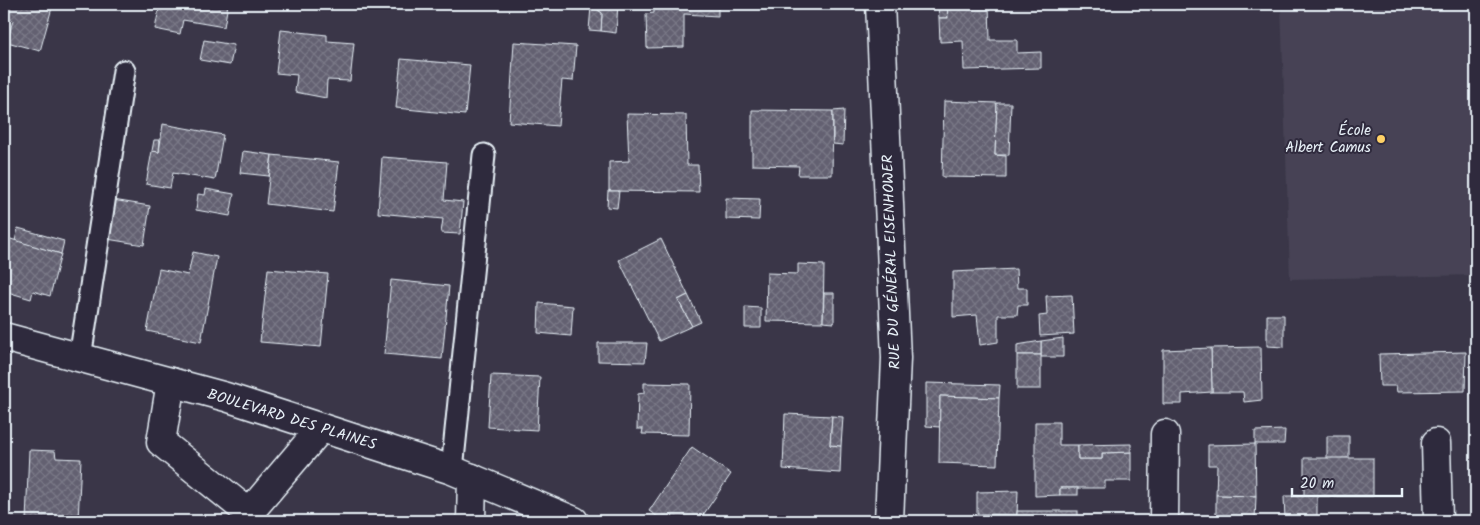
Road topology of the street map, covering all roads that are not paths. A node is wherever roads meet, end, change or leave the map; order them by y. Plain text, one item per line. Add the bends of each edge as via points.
1 (880, 4) edge
2 (124, 71) dead end
3 (484, 155) dead end
4 (4, 337) edge
5 (80, 358) junction
6 (171, 382) junction
7 (321, 428) junction
8 (1165, 434) dead end
9 (1436, 443) dead end
10 (462, 474) junction
11 (471, 521) edge
12 (574, 521) edge
13 (889, 521) edge
14 (1164, 521) edge
15 (1438, 521) edge

1 - 13 street, RUE DU GÉNÉRAL EISENHOWER via 896,358
2 - 5 lane
3 - 10 lane
4 - 5 street, BOULEVARD DES PLAINES
5 - 6 street, BOULEVARD DES PLAINES
6 - 7 street, BOULEVARD DES PLAINES
6 - 7 street via 160,442 249,513
7 - 10 street, BOULEVARD DES PLAINES
8 - 14 street
9 - 15 street
10 - 11 street
10 - 12 street, BOULEVARD DES PLAINES

